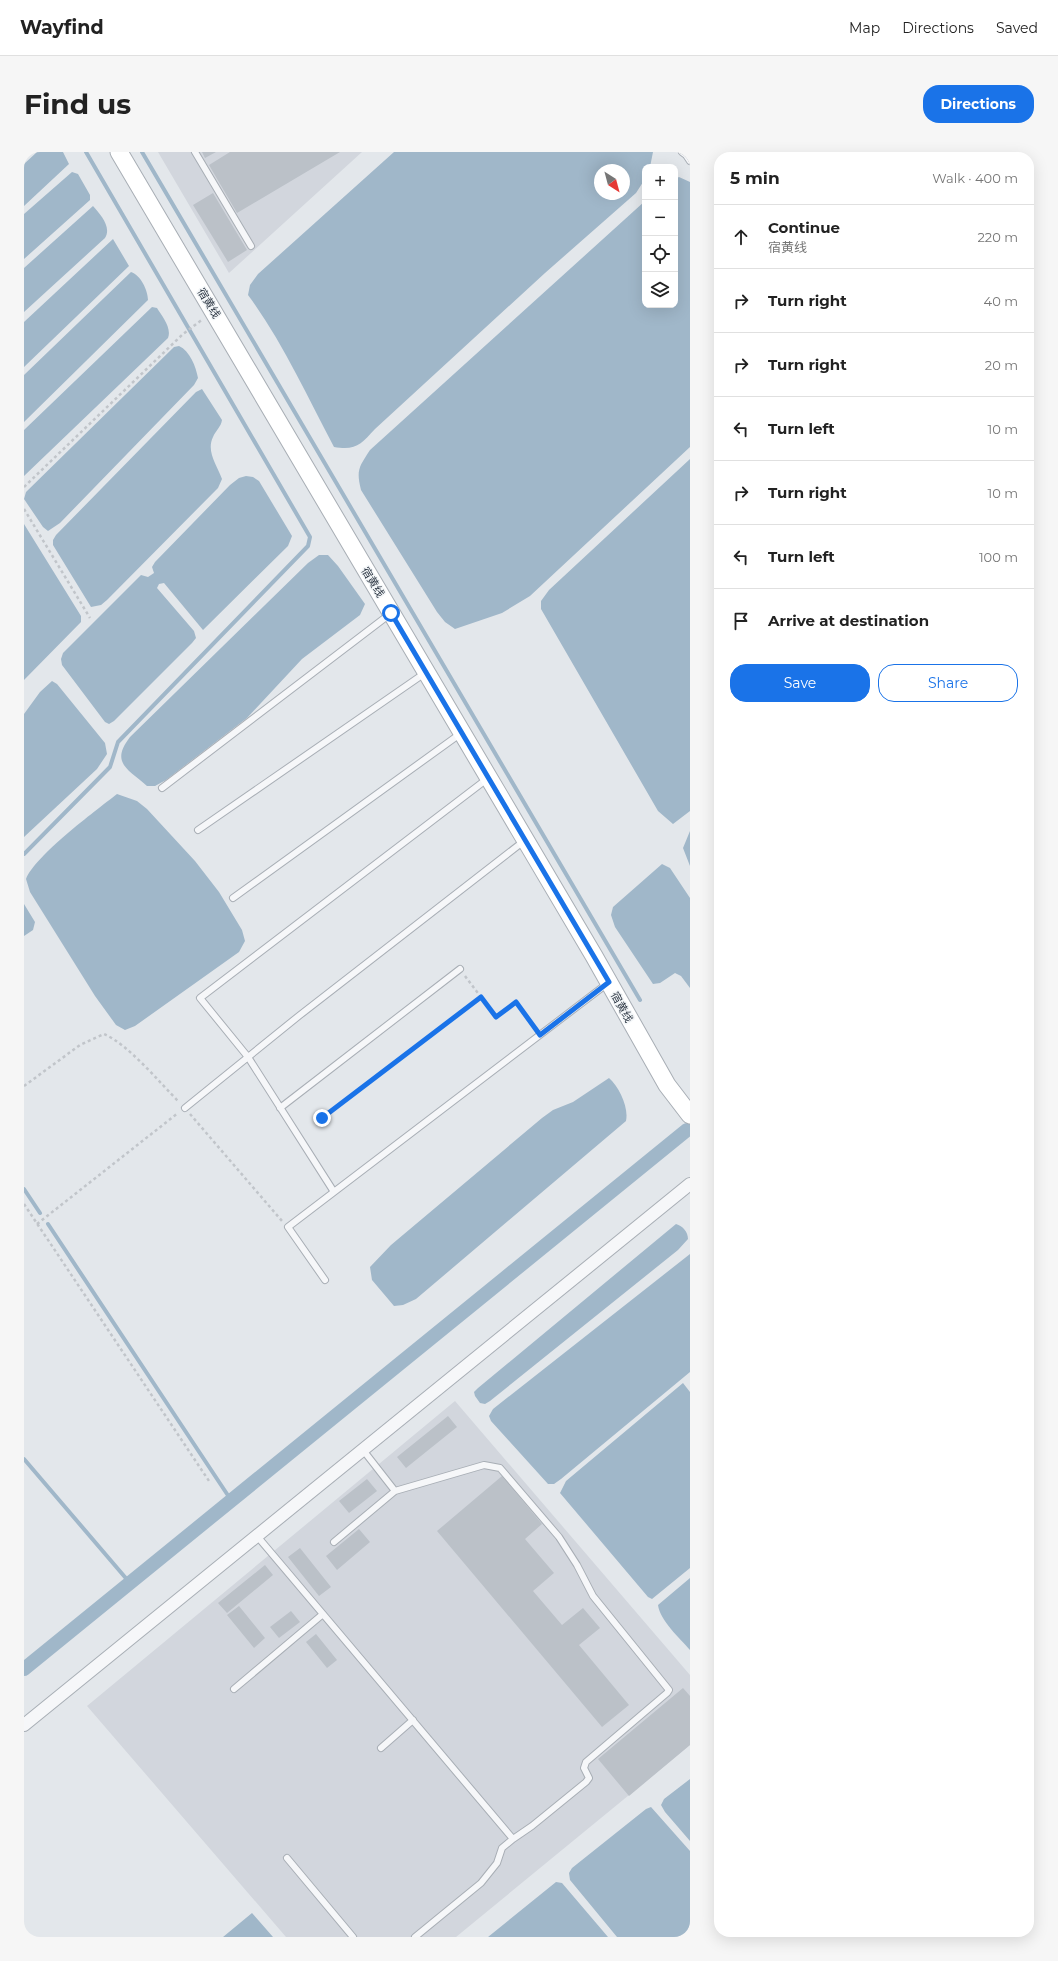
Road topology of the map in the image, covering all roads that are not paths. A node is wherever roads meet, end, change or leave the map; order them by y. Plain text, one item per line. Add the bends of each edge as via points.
1 (119, 152) edge
2 (195, 152) edge
3 (682, 152) edge
4 (690, 161) edge
5 (250, 246) dead end
6 (391, 613) junction
7 (426, 672) junction
8 (462, 732) junction
9 (489, 778) junction
10 (162, 788) dead end
11 (198, 830) dead end
12 (526, 840) junction
13 (233, 898) dead end
14 (460, 969) road end
15 (609, 982) junction
16 (248, 1057) junction
17 (185, 1108) road end
18 (280, 1108) junction
19 (690, 1115) edge
20 (690, 1184) edge
21 (334, 1192) junction
22 (325, 1280) dead end
23 (363, 1450) junction
24 (395, 1491) junction
25 (257, 1536) junction
26 (334, 1542) dead end
27 (324, 1614) junction
28 (234, 1689) dead end
29 (413, 1720) junction
30 (24, 1725) edge
31 (381, 1748) dead end
32 (513, 1839) junction
33 (287, 1858) dead end
34 (353, 1937) edge
35 (415, 1937) edge

1 - 6 main road, 宿黄线
2 - 5 lane
3 - 4 lane
6 - 7 main road, 宿黄线
6 - 10 lane
7 - 8 main road, 宿黄线
7 - 11 lane
8 - 9 main road, 宿黄线
8 - 13 lane
9 - 12 main road, 宿黄线
9 - 16 lane via 200,998
12 - 15 main road, 宿黄线
12 - 16 lane
14 - 18 lane
15 - 19 main road, 宿黄线 via 667,1085
15 - 21 lane
16 - 17 lane
16 - 18 lane
18 - 21 lane
20 - 23 street
21 - 22 lane via 288,1227
23 - 24 lane
23 - 25 street
24 - 26 lane
24 - 32 lane via 484,1465 500,1468 559,1538 596,1600 669,1690 586,1762 584,1768 589,1778 586,1782
25 - 27 lane
25 - 30 street
27 - 28 lane
27 - 29 lane
29 - 31 lane
29 - 32 lane
32 - 35 lane via 502,1848 497,1863 480,1883
33 - 34 lane

